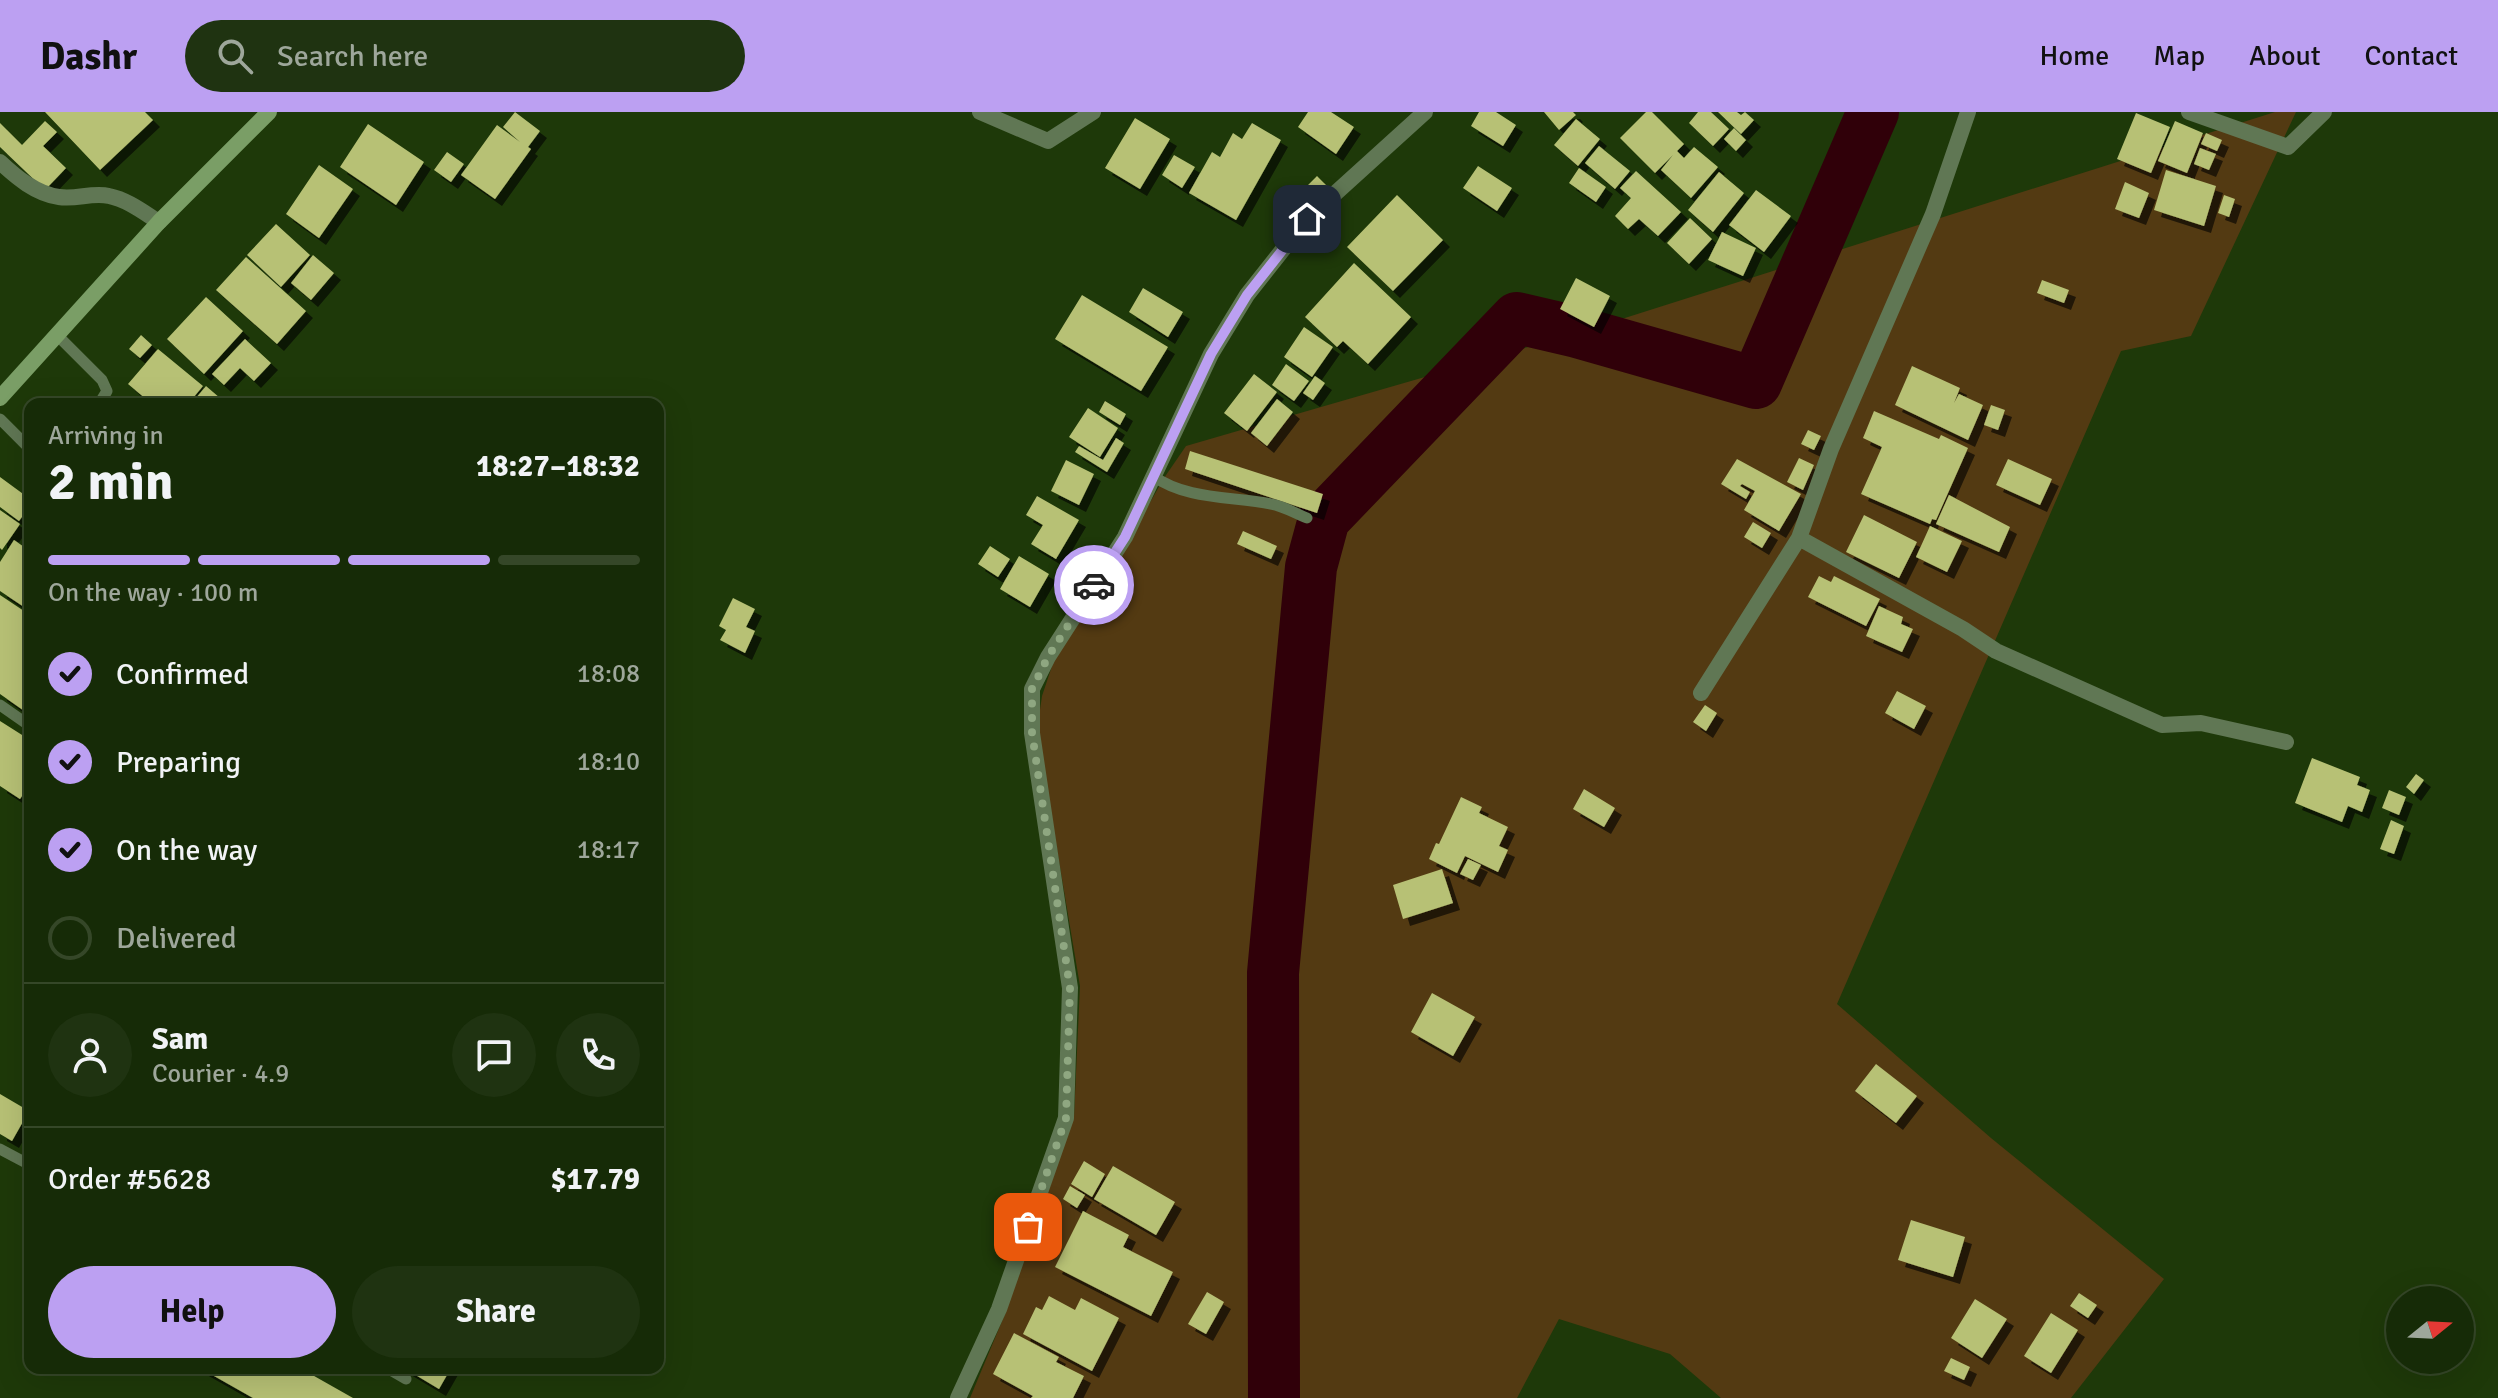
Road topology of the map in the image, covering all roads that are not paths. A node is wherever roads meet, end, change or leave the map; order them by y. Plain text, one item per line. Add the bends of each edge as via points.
1 (269, 112) edge
2 (980, 112) edge
3 (1093, 112) edge
4 (1425, 112) edge
5 (1968, 112) edge
6 (2189, 112) edge
7 (2324, 112) edge
8 (0, 162) edge
9 (159, 222) junction
10 (57, 335) junction
11 (0, 398) edge
12 (103, 398) edge
13 (0, 419) edge
14 (24, 443) edge
15 (1153, 476) junction
16 (1307, 518) dead end
17 (1799, 538) junction
18 (1701, 693) dead end
19 (0, 705) edge
20 (24, 722) edge
21 (2286, 742) dead end
22 (0, 1149) edge
23 (24, 1162) edge
24 (397, 1374) edge
25 (406, 1379) dead end
26 (958, 1398) edge

1 - 9 main road
2 - 3 street via 1048,141
4 - 15 street via 1307,219 1247,295 1211,354
5 - 17 street via 1933,214 1831,449
6 - 7 street via 2288,147
8 - 9 street via 29,186 59,198 112,196
9 - 10 main road
10 - 11 main road
10 - 12 lane via 102,380 107,391
13 - 14 lane
15 - 16 lane via 1168,487 1272,504
15 - 26 street via 1125,537 1032,689 1032,733 1070,988 1066,1118 999,1309
17 - 18 street
17 - 21 street via 1996,651 2162,725 2201,723
19 - 20 lane
22 - 23 lane
24 - 25 lane

